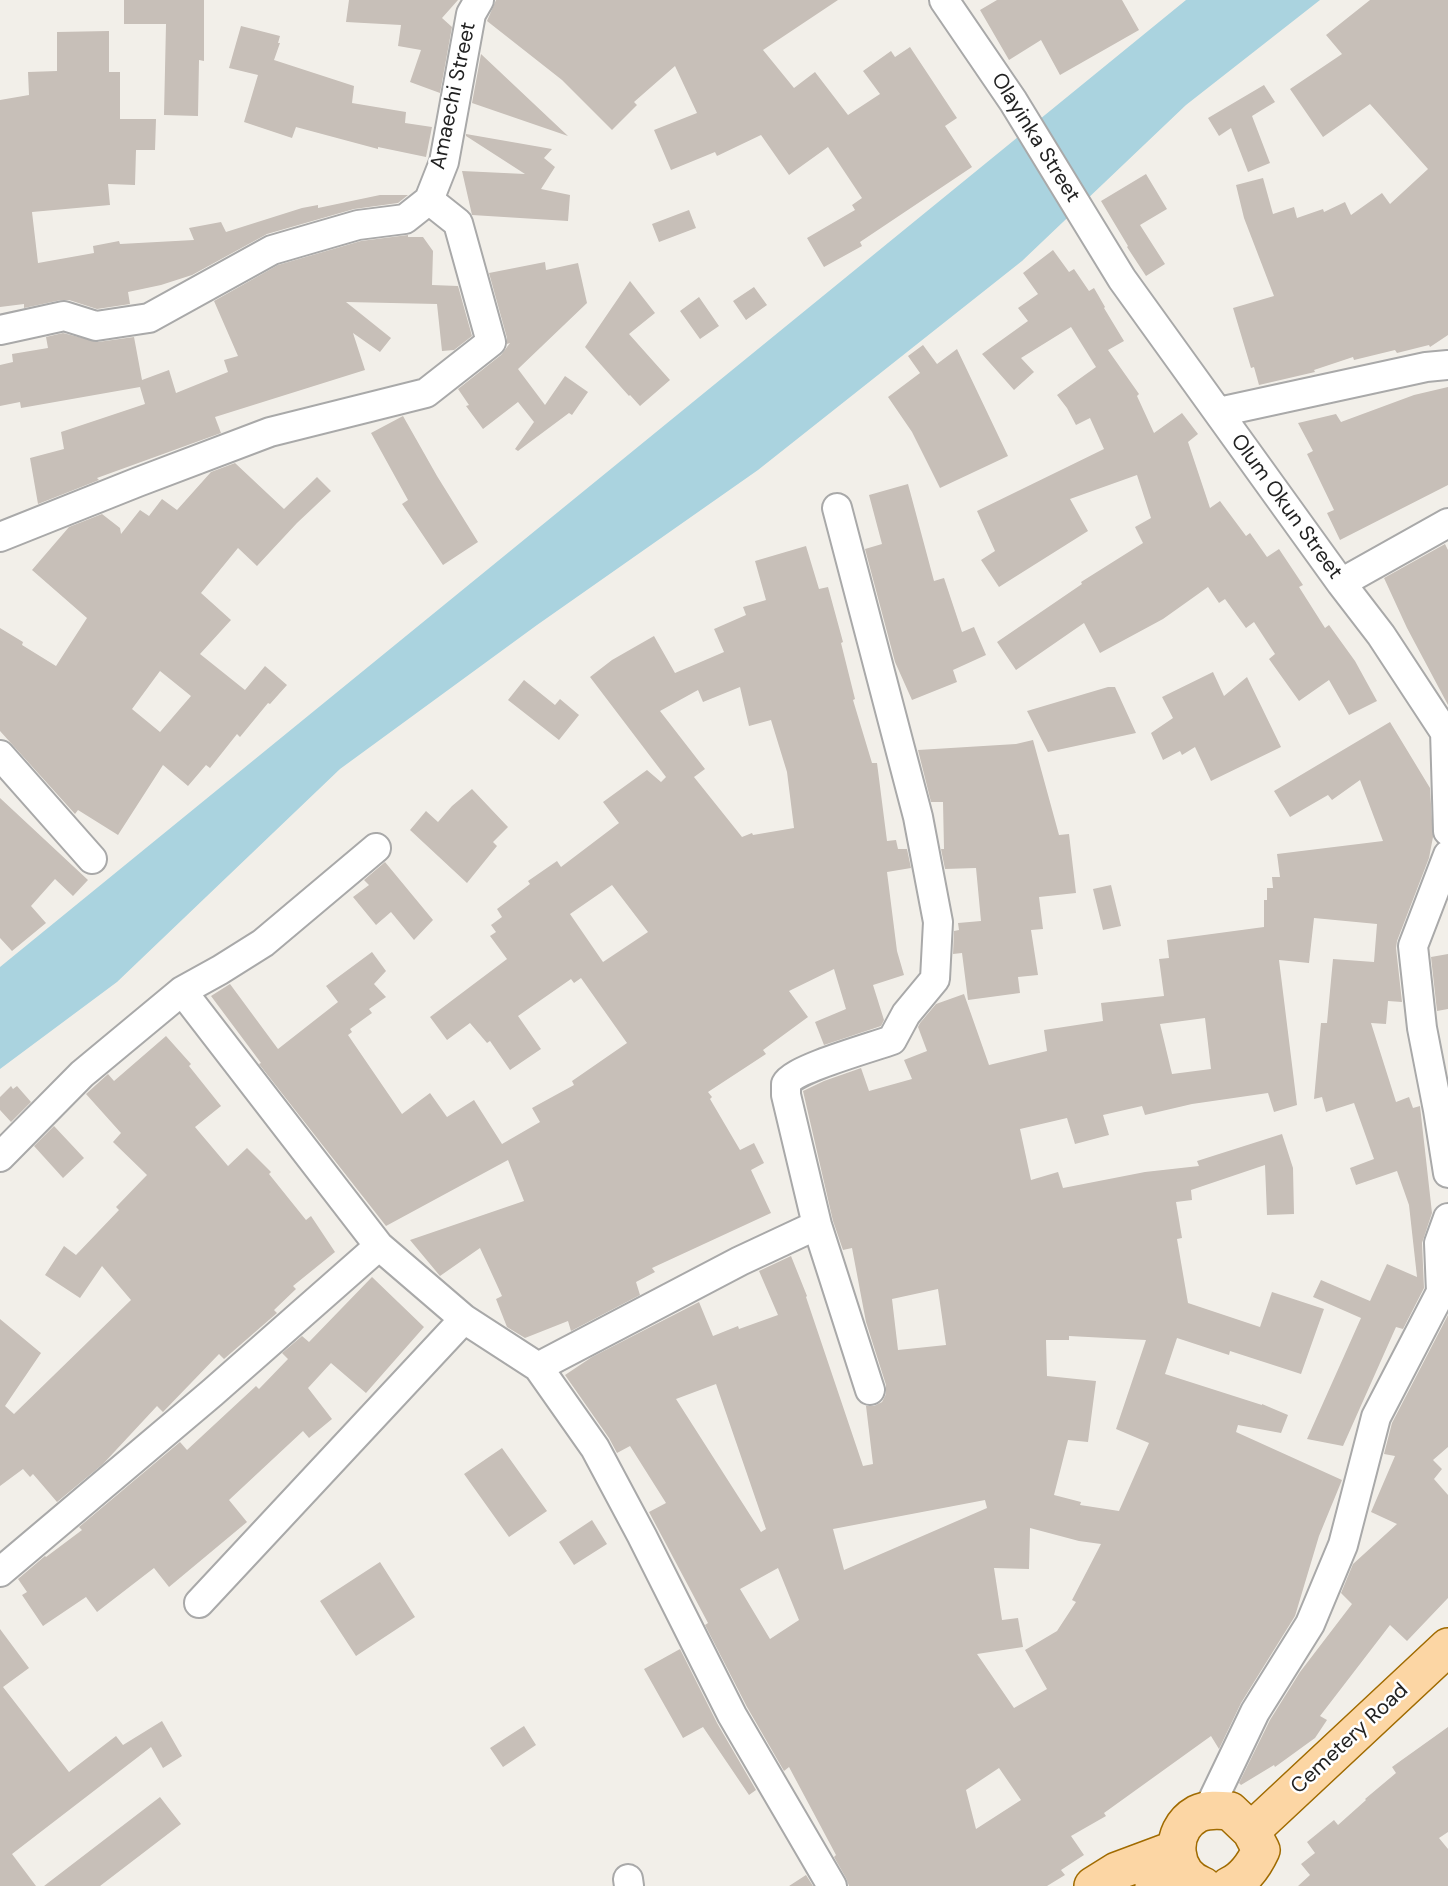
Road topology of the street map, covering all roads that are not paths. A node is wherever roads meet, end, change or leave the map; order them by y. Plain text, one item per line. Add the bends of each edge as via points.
1 (480, 0) edge
2 (944, 0) edge
3 (429, 200) junction
4 (1122, 279) joint
5 (0, 330) edge
6 (1448, 365) edge
7 (1219, 412) junction
8 (837, 508) dead end
9 (1448, 523) edge
10 (0, 537) edge
11 (1341, 583) junction
12 (1446, 734) edge
13 (0, 755) edge
14 (1448, 831) edge
15 (376, 848) dead end
16 (1448, 855) edge
17 (92, 859) dead end
18 (181, 991) junction
19 (0, 1157) edge
20 (1448, 1173) edge
21 (1448, 1218) edge
22 (817, 1225) junction
23 (379, 1246) junction
24 (464, 1319) junction
25 (538, 1367) junction
26 (870, 1390) dead end
27 (0, 1572) edge
28 (199, 1603) dead end
29 (1448, 1647) edge
30 (1448, 1668) edge
31 (1208, 1810) junction
32 (1256, 1840) junction
33 (1203, 1879) edge
34 (832, 1886) edge
35 (1093, 1886) edge

1 - 3 street, Amaechi Street via 471,14 444,162
2 - 4 street, Olayinka Street via 1013,101
3 - 5 street via 405,219 358,225 272,250 149,318 96,326 64,316
3 - 10 street via 458,223 491,342 426,393 270,432
4 - 7 street, Olum Okun Street
6 - 7 street
7 - 11 street, Olum Okun Street
8 - 22 street via 918,817 938,922 935,979 906,1014 892,1040 810,1068 786,1085
9 - 11 street
11 - 12 street, Olum Okun Street
12 - 14 street
13 - 17 street
15 - 18 street via 263,943
16 - 20 street via 1413,946 1422,1028
18 - 19 street via 82,1074
18 - 23 street
21 - 31 street via 1439,1243 1441,1292 1377,1418 1343,1545 1310,1624 1255,1712
22 - 25 street
22 - 26 street
23 - 24 street
23 - 27 street
24 - 25 street
24 - 28 street
25 - 34 street via 595,1448 732,1715
29 - 32 main road, Cemetery Road
30 - 32 main road, Cemetery Road
31 - 32 main road via 1230,1811
31 - 33 main road via 1189,1819 1177,1838
32 - 33 main road via 1248,1872
33 - 35 main road via 1117,1871

